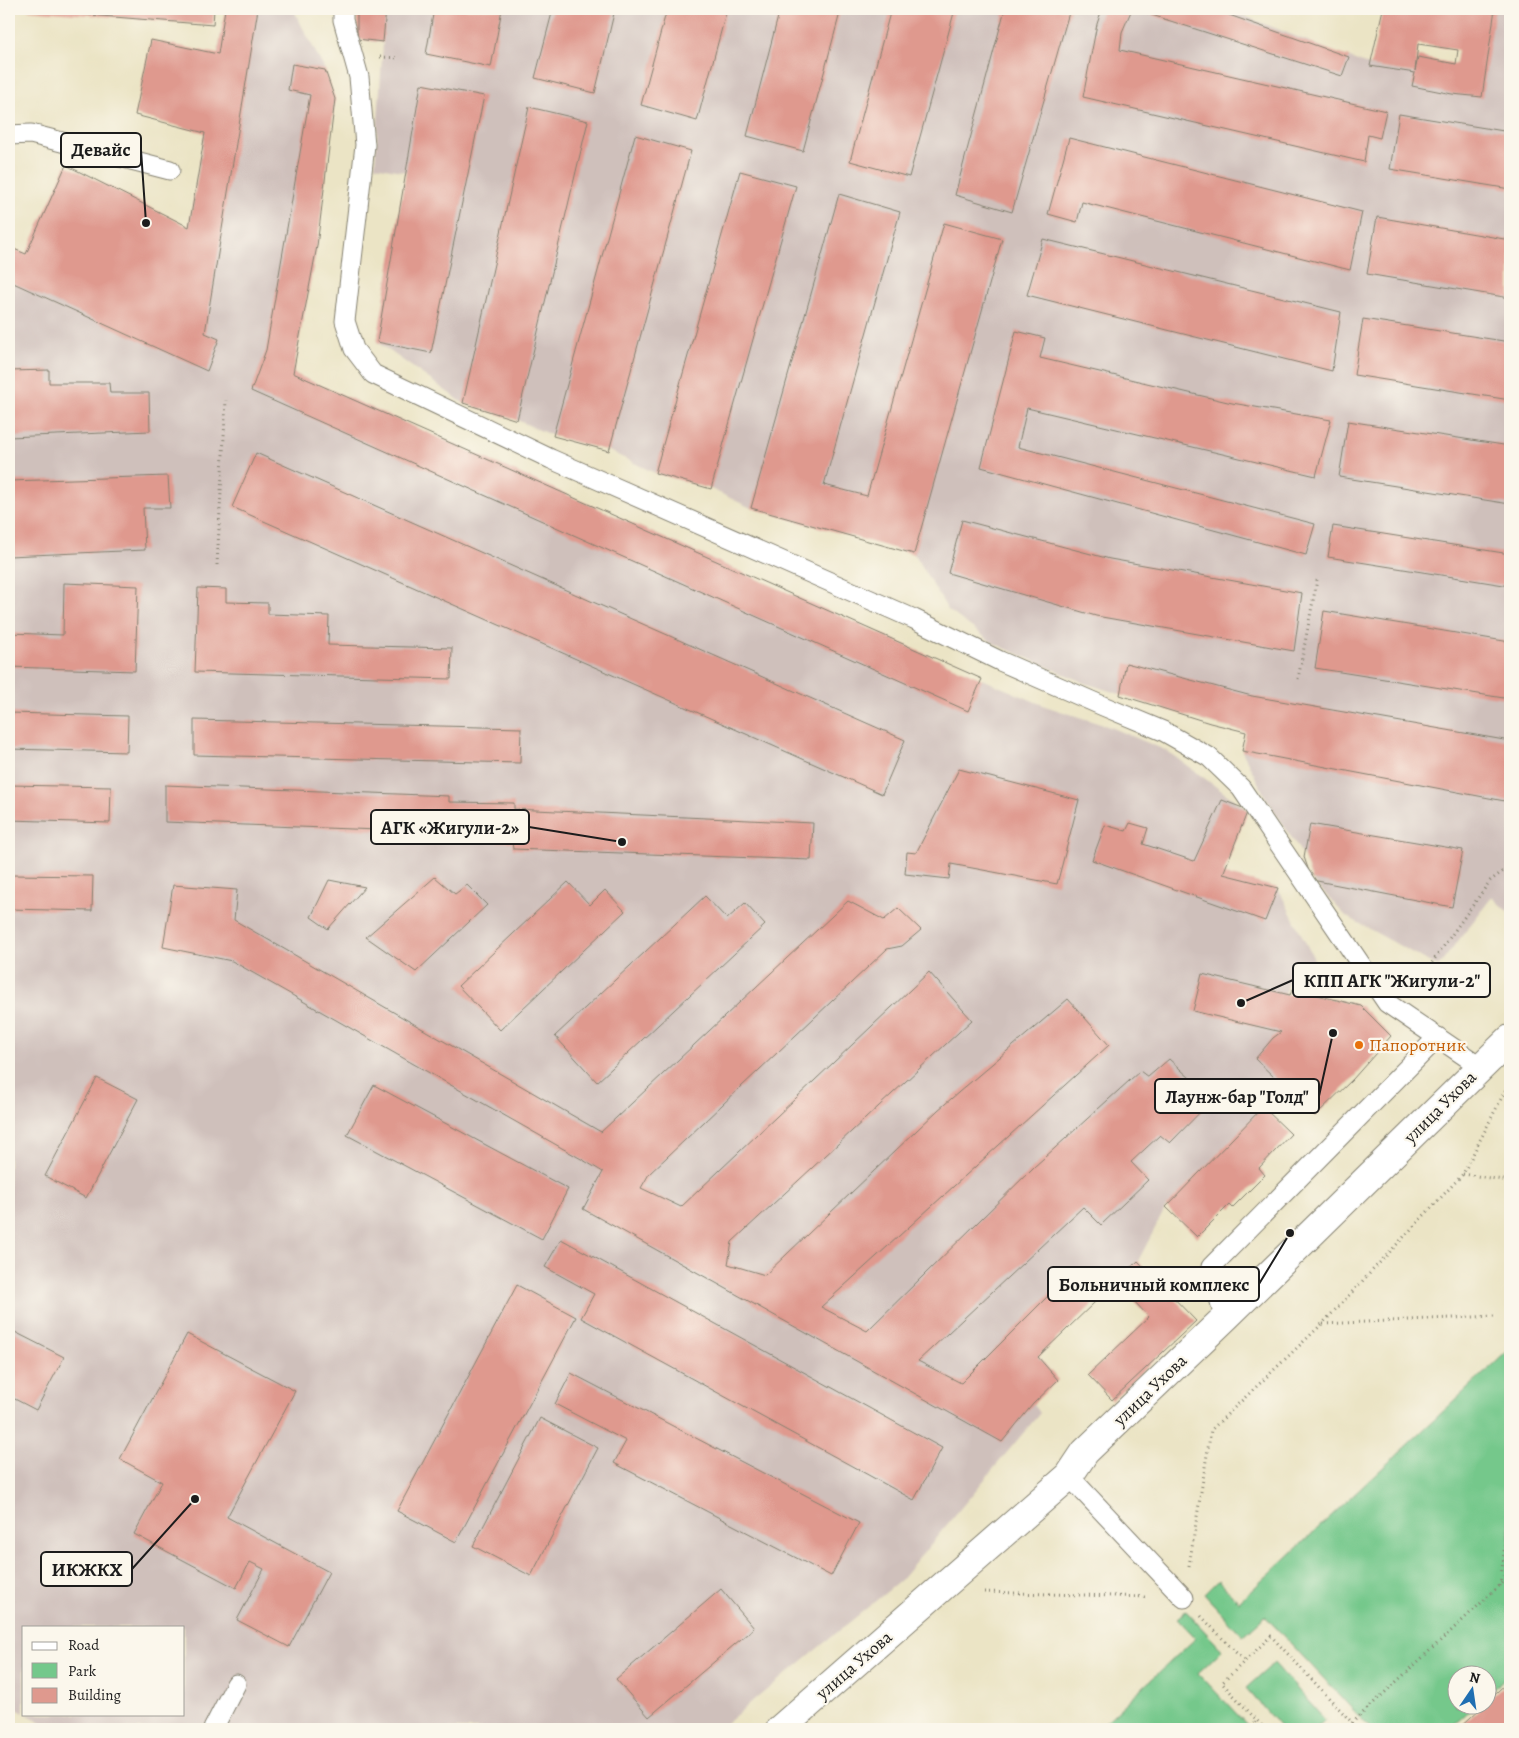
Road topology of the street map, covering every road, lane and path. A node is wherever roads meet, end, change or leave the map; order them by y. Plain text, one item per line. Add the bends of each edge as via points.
1 (343, 9) edge
2 (9, 135) edge
3 (170, 170) dead end
4 (226, 400) dead end
5 (217, 565) dead end
6 (1317, 580) dead end
7 (1298, 679) dead end
8 (1510, 866) edge
9 (1387, 1003) junction
10 (1438, 1037) junction
11 (1510, 1039) edge
12 (1481, 1067) junction
13 (1510, 1080) edge
14 (1462, 1174) junction
15 (1510, 1181) edge
16 (1228, 1315) junction
17 (1494, 1316) dead end
18 (1322, 1324) junction
19 (1069, 1476) junction
20 (1510, 1500) edge
21 (1510, 1576) edge
22 (1500, 1586) junction
23 (939, 1590) junction
24 (1184, 1598) junction
25 (1245, 1662) junction
26 (236, 1684) dead end
27 (1256, 1720) junction
28 (1352, 1723) junction
29 (213, 1729) edge
30 (780, 1729) edge
31 (1247, 1729) edge
32 (1265, 1729) edge
33 (1358, 1729) edge

1 - 9 lane via 359,77 366,145 345,321 354,349 373,374 550,459 914,619 1094,703 1163,730 1209,757 1241,788
2 - 3 lane via 31,134
4 - 5 path
6 - 7 path
8 - 9 path via 1490,882 1431,964
9 - 10 lane
10 - 12 lane
10 - 16 lane via 1211,1267 1222,1309
11 - 12 street, улица Ухова
12 - 16 street, улица Ухова
13 - 14 path
14 - 15 path
14 - 18 path
16 - 19 street, улица Ухова via 1085,1452
17 - 18 path
18 - 24 path via 1211,1430
19 - 23 street, улица Ухова
19 - 24 lane
20 - 22 path
21 - 22 path
22 - 28 path
23 - 24 path
23 - 30 street, улица Ухова
24 - 25 path
25 - 27 path via 1222,1683
25 - 28 path via 1271,1636
26 - 29 lane
27 - 31 path
27 - 32 path
28 - 33 path

